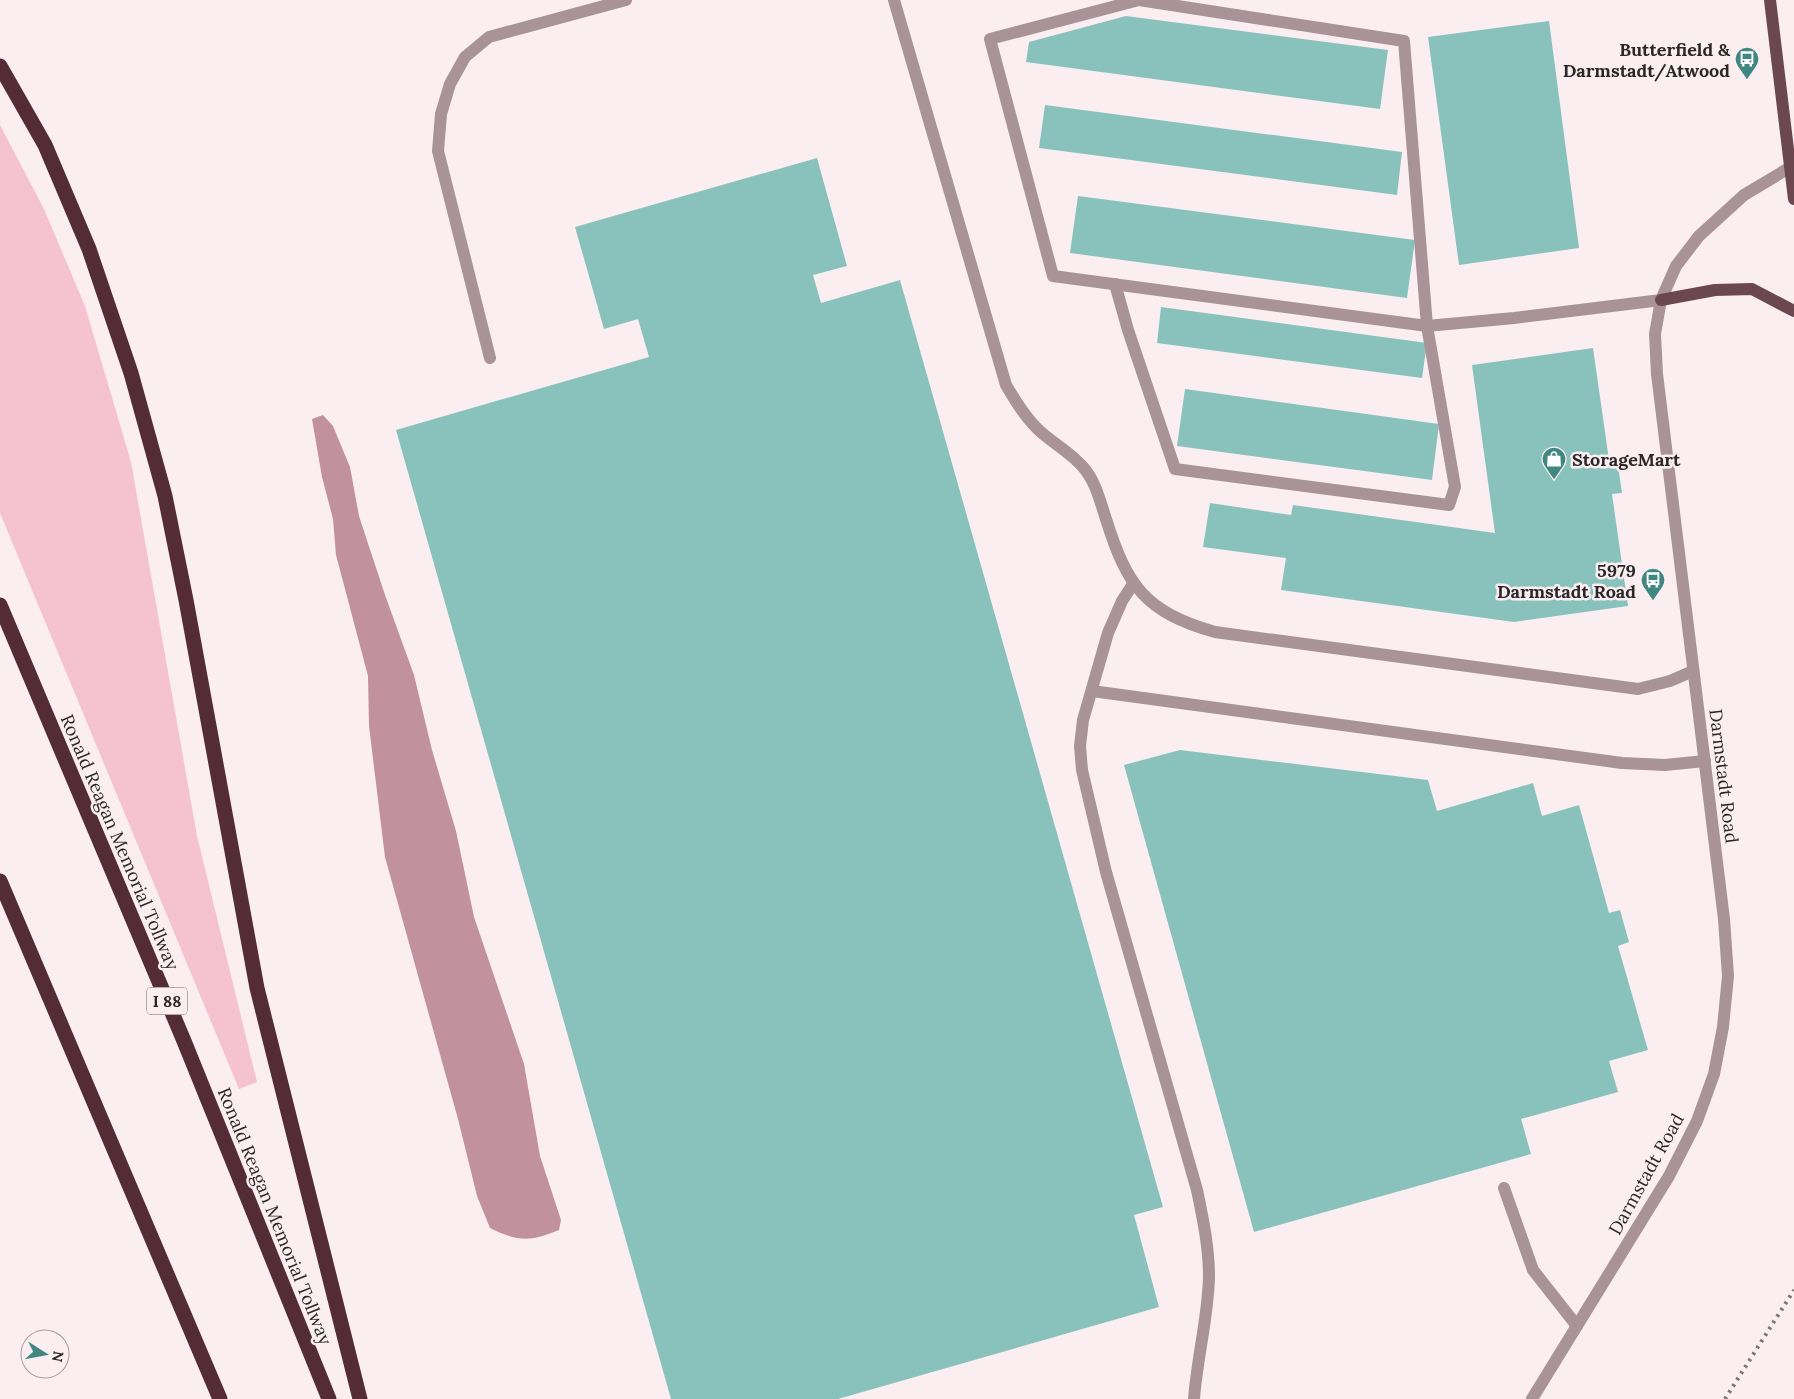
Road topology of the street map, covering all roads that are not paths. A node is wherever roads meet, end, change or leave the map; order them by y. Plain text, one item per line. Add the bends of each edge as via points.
1 (626, 0) edge
2 (894, 0) edge
3 (1139, 0) edge
4 (1770, 0) edge
5 (0, 66) edge
6 (1792, 165) edge
7 (1794, 199) edge
8 (1115, 284) junction
9 (1661, 300) junction
10 (1794, 311) edge
11 (1427, 326) junction
12 (490, 358) dead end
13 (1133, 584) junction
14 (0, 605) edge
15 (1693, 671) junction
16 (1092, 691) junction
17 (1705, 761) junction
18 (0, 881) edge
19 (0, 907) edge
20 (35, 962) junction
21 (1504, 1188) dead end
22 (1577, 1326) junction
23 (220, 1399) edge
24 (330, 1399) edge
25 (360, 1399) edge
26 (1194, 1399) edge
27 (1532, 1399) edge

1 - 12 street via 489,37 465,57 450,84 441,114 438,151
2 - 13 street via 1006,384 1019,407 1042,433 1084,468 1095,486 1114,545
3 - 8 street via 990,39 1053,276
3 - 11 street via 1404,41
4 - 6 main road
5 - 25 highway via 45,145 89,249 130,373 165,496 257,988
6 - 7 main road
6 - 9 street, Darmstadt Road via 1744,195 1699,236 1676,266
8 - 11 street
8 - 11 street via 1175,470 1449,506 1455,487
9 - 10 main road via 1715,290 1752,289
9 - 11 street
9 - 15 street, Darmstadt Road via 1656,334 1657,374
13 - 15 street via 1157,608 1188,624 1215,632 1638,690
13 - 16 street via 1108,633
14 - 24 highway, Ronald Reagan Memorial Tollway / I 88 via 184,1041
15 - 17 street, Darmstadt Road
16 - 17 street via 1622,763 1665,765
16 - 26 street via 1083,720 1082,770 1106,872 1198,1190 1206,1235 1209,1277 1206,1318
17 - 22 street, Darmstadt Road via 1728,976 1714,1074 1697,1121 1669,1176
18 - 20 highway
19 - 20 highway
20 - 23 highway
21 - 22 street via 1533,1270
22 - 27 street, Darmstadt Road

